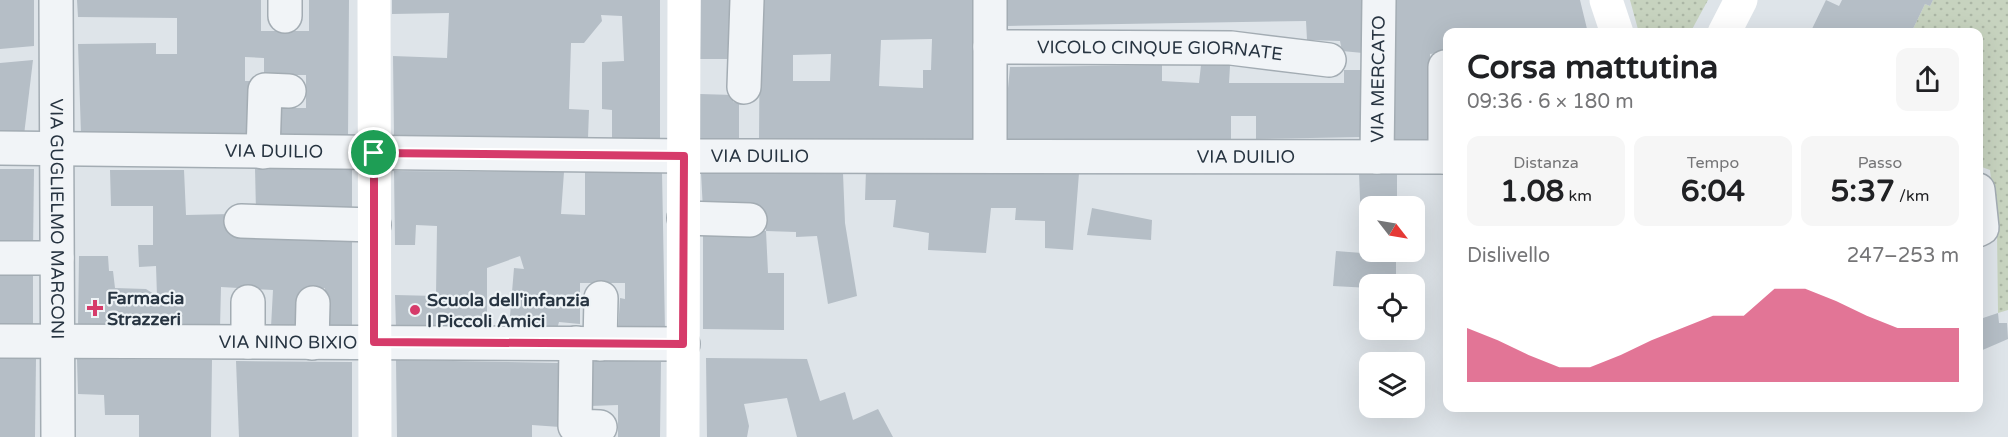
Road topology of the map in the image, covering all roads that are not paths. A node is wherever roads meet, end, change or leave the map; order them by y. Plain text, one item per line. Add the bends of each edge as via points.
1 (56, 0) edge
2 (374, 0) edge
3 (684, 0) edge
4 (747, 0) edge
5 (990, 0) edge
6 (1379, 0) edge
7 (1606, 0) edge
8 (1741, 0) edge
9 (1615, 28) edge
10 (1727, 28) edge
11 (990, 48) junction
12 (1329, 60) dead end
13 (744, 87) dead end
14 (289, 91) dead end
15 (0, 148) edge
16 (57, 148) junction
17 (263, 152) junction
18 (374, 153) junction
19 (684, 156) junction
20 (990, 156) junction
21 (1377, 157) junction
22 (1443, 157) edge
23 (684, 218) junction
24 (750, 220) dead end
25 (241, 221) dead end
26 (374, 225) junction
27 (0, 258) edge
28 (57, 258) junction
29 (601, 298) dead end
30 (248, 302) dead end
31 (313, 303) dead end
32 (0, 341) edge
33 (57, 341) junction
34 (248, 342) junction
35 (374, 342) junction
36 (312, 343) junction
37 (588, 344) junction
38 (683, 344) junction
39 (600, 426) dead end
40 (58, 437) edge
41 (375, 437) edge
42 (683, 437) edge

1 - 16 street, VIA GUGLIELMO MARCONI
2 - 18 street
3 - 19 street
4 - 13 street
5 - 11 street
6 - 21 street, VIA MERCATO
7 - 9 street
8 - 10 street
11 - 12 street, VICOLO CINQUE GIORNATE via 1230,48
11 - 20 street
14 - 17 street via 265,90
15 - 16 street, VIA DUILIO
16 - 17 street, VIA DUILIO
16 - 28 street, VIA GUGLIELMO MARCONI
17 - 18 street, VIA DUILIO
18 - 19 street, VIA DUILIO
18 - 26 street
19 - 20 street, VIA DUILIO
19 - 23 street
20 - 21 street, VIA DUILIO
21 - 22 street, VIA DUILIO
23 - 24 street
23 - 38 street
25 - 26 street
26 - 35 street
27 - 28 street
28 - 33 street, VIA GUGLIELMO MARCONI
29 - 37 street
30 - 34 street
31 - 36 street
32 - 33 street, VIA NINO BIXIO
33 - 34 street, VIA NINO BIXIO
33 - 40 street, VIA GUGLIELMO MARCONI
34 - 36 street, VIA NINO BIXIO
35 - 36 street, VIA NINO BIXIO
35 - 37 street, VIA NINO BIXIO
35 - 41 street
37 - 38 street, VIA NINO BIXIO
37 - 39 street via 575,426
38 - 42 street

